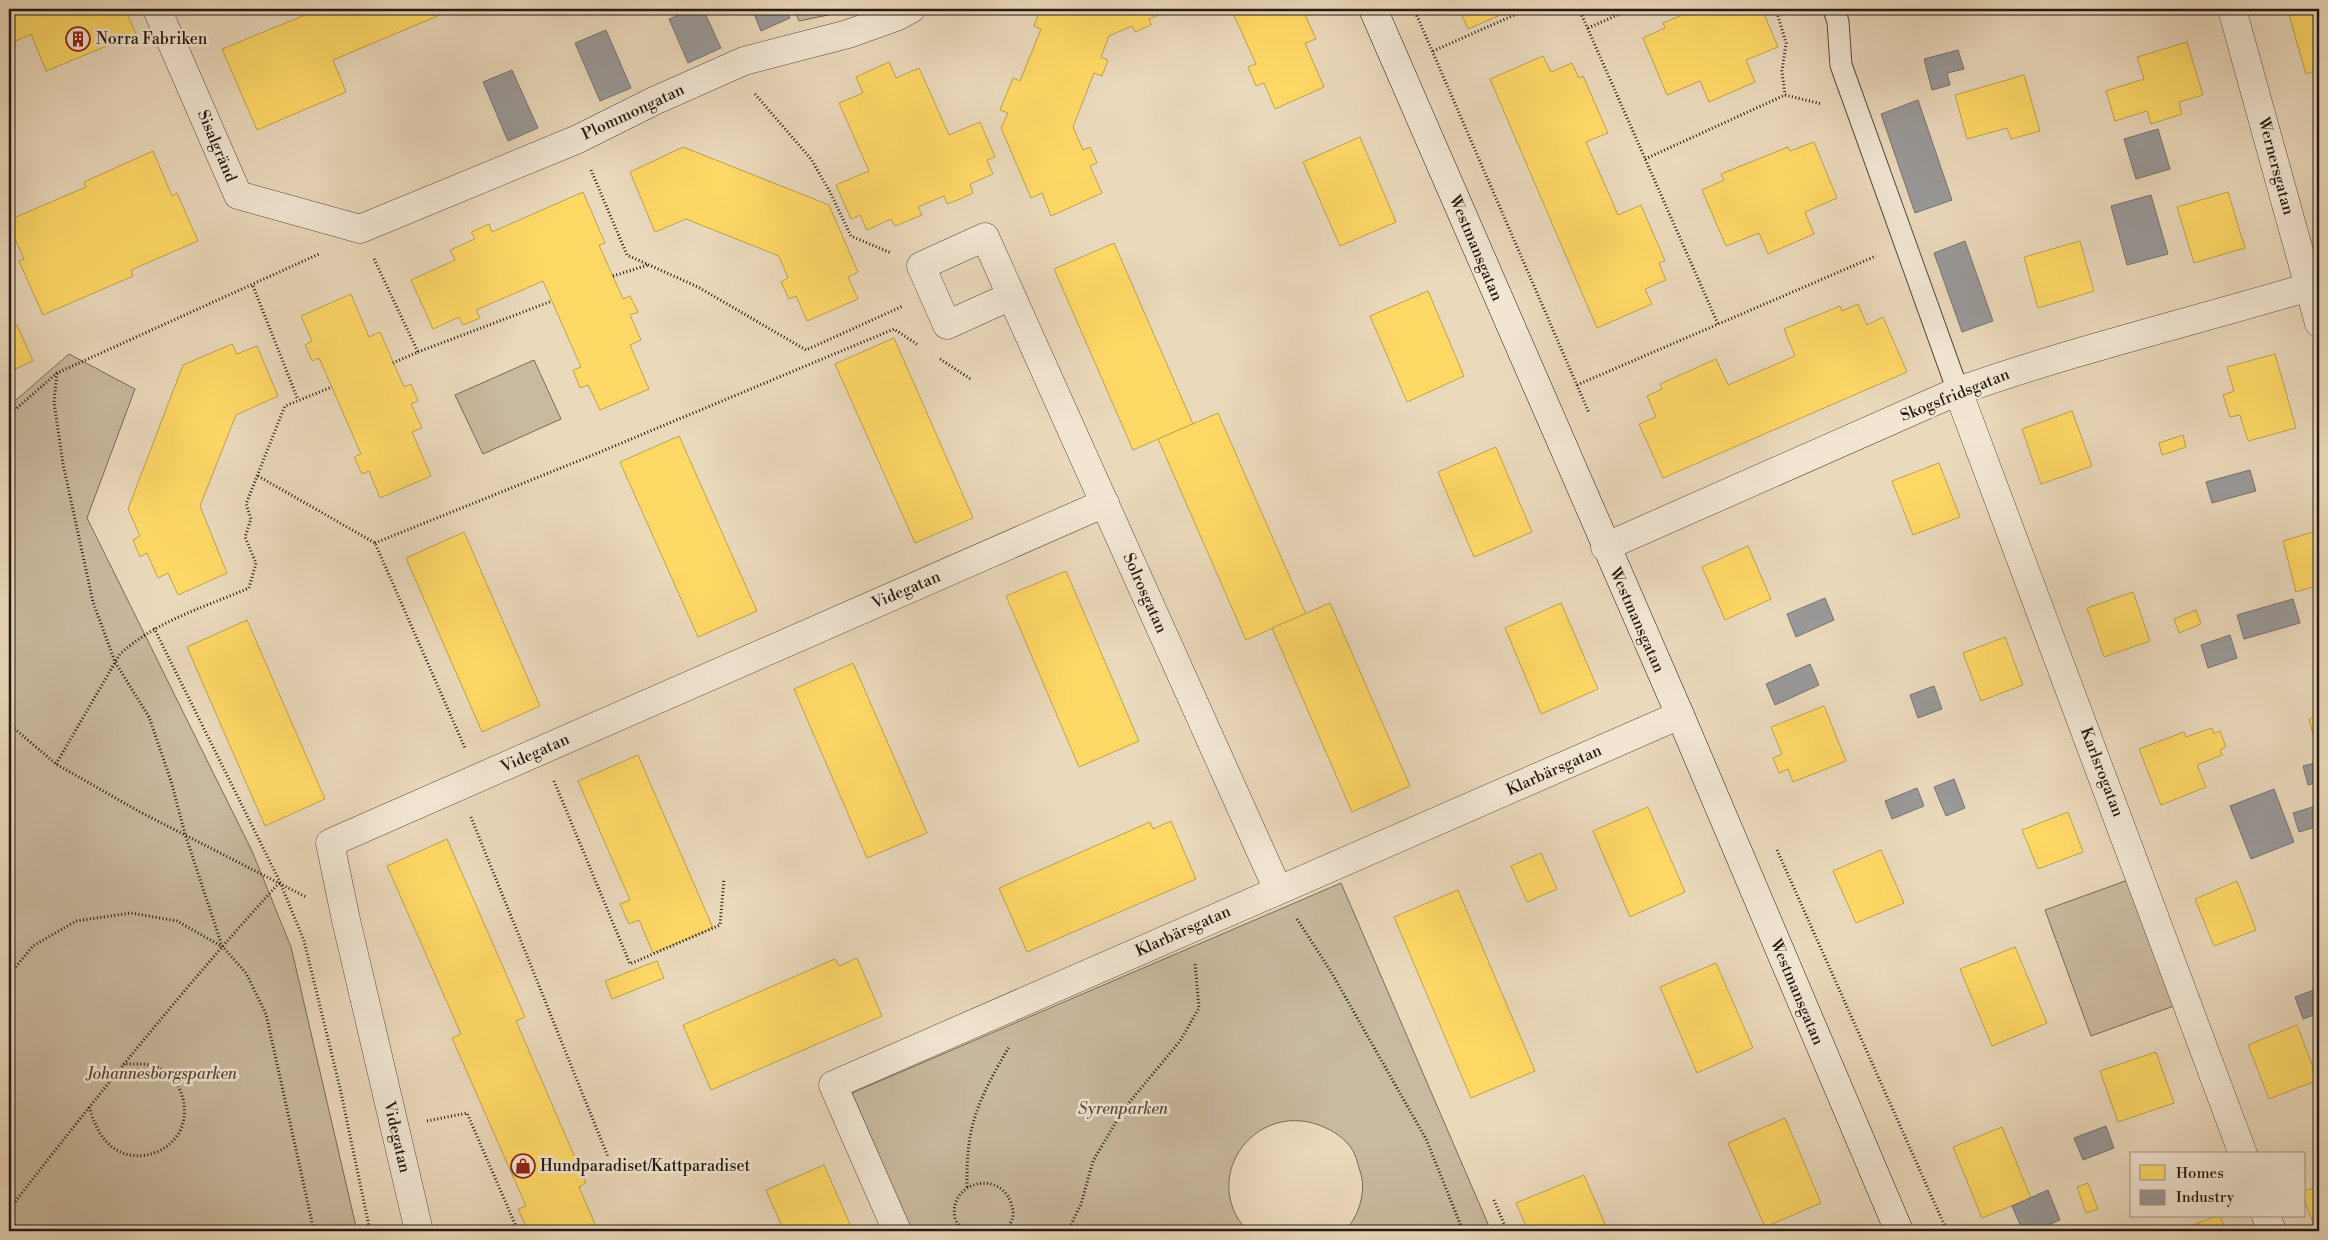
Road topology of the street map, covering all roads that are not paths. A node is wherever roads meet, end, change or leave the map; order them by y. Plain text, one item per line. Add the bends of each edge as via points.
1 (157, 9) edge
2 (911, 9) edge
3 (1373, 9) edge
4 (1834, 9) edge
5 (2232, 9) edge
6 (360, 229) joint
7 (2314, 286) edge
8 (1011, 296) junction
9 (2319, 323) edge
10 (1958, 391) junction
11 (1105, 503) junction
12 (1605, 547) junction
13 (1680, 715) junction
14 (1278, 890) junction
15 (2243, 1152) edge
16 (2267, 1218) edge
17 (419, 1231) edge
18 (897, 1231) edge
19 (1900, 1231) edge
20 (2272, 1231) edge

1 - 6 street, Sisalgränd via 238,195
2 - 6 street, Plommongatan via 848,34 744,61 578,139
3 - 12 street, Westmansgatan
4 - 10 lane via 1841,65
5 - 7 street, Wernersgatan
7 - 9 street, Wernersgatan
7 - 10 street, Skogsfridsgatan via 2122,339
8 - 8 street, Solrosgatan via 985,238 921,266 948,325
8 - 11 street, Solrosgatan
10 - 12 street, Skogsfridsgatan
10 - 15 street, Karlsrogatan
11 - 14 street, Solrosgatan
11 - 17 street, Videgatan via 330,843
12 - 13 street, Westmansgatan
13 - 14 street, Klarbärsgatan
13 - 19 street, Westmansgatan
14 - 18 street, Klarbärsgatan via 833,1085
16 - 20 street

